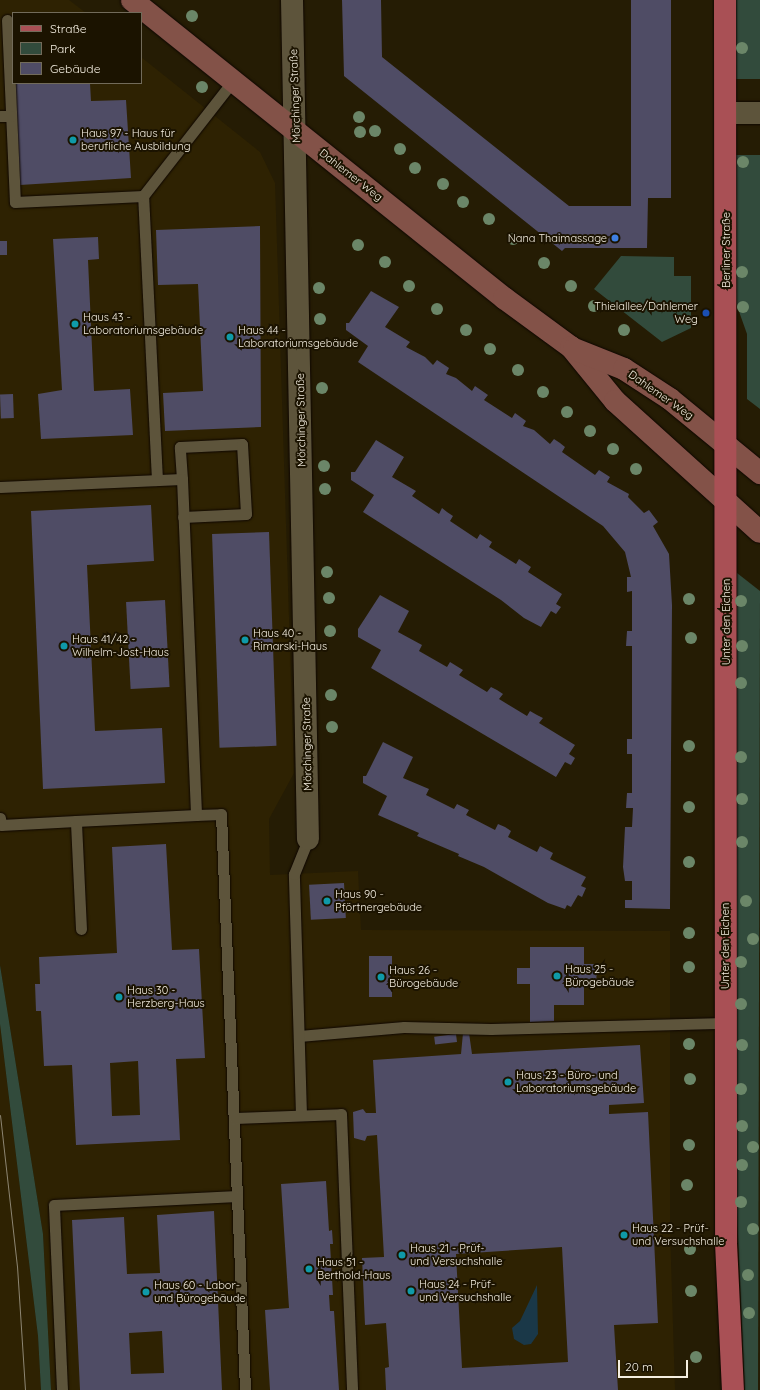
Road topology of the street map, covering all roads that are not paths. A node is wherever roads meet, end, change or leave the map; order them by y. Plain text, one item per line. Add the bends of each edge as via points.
1 (132, 0) edge
2 (292, 0) edge
3 (725, 0) edge
4 (7, 20) dead end
5 (233, 81) junction
6 (726, 113) junction
7 (760, 113) edge
8 (6, 116) edge
9 (296, 132) junction
10 (143, 196) junction
11 (571, 348) junction
12 (726, 445) junction
13 (760, 473) edge
14 (182, 479) junction
15 (157, 480) junction
16 (0, 487) edge
17 (726, 501) junction
18 (183, 517) junction
19 (760, 532) edge
20 (196, 815) junction
21 (0, 818) edge
22 (76, 821) junction
23 (308, 839) joint
24 (81, 929) dead end
25 (725, 1023) junction
26 (299, 1036) junction
27 (301, 1115) junction
28 (234, 1118) junction
29 (237, 1196) junction
30 (62, 1390) edge
31 (245, 1390) edge
32 (352, 1390) edge
33 (733, 1390) edge

1 - 5 main road, Dahlemer Weg
2 - 9 street, Mörchinger Straße
3 - 6 main road, Berliner Straße
4 - 8 lane
5 - 9 main road, Dahlemer Weg
5 - 10 lane
6 - 7 street
6 - 12 main road, Berliner Straße
8 - 10 lane via 15,202
9 - 11 main road, Dahlemer Weg via 504,298
9 - 23 street, Mörchinger Straße
10 - 15 lane
11 - 12 main road, Dahlemer Weg via 624,369 680,406
11 - 17 main road, Dahlemer Weg via 615,401
12 - 13 main road, Dahlemer Weg
12 - 17 main road, Berliner Straße
14 - 15 lane
14 - 18 lane
14 - 18 lane via 180,447 242,444 246,514
15 - 16 lane
17 - 19 main road, Dahlemer Weg
17 - 25 main road, Unter den Eichen
18 - 20 lane
20 - 22 lane
20 - 28 lane via 221,814
21 - 22 lane via 1,825
22 - 24 lane
23 - 26 lane via 294,874
25 - 26 lane via 492,1029 404,1027
25 - 33 main road, Unter den Eichen via 726,1243
26 - 27 lane
27 - 28 lane
27 - 32 lane via 341,1114
28 - 29 lane
29 - 30 lane via 54,1204
29 - 31 lane

